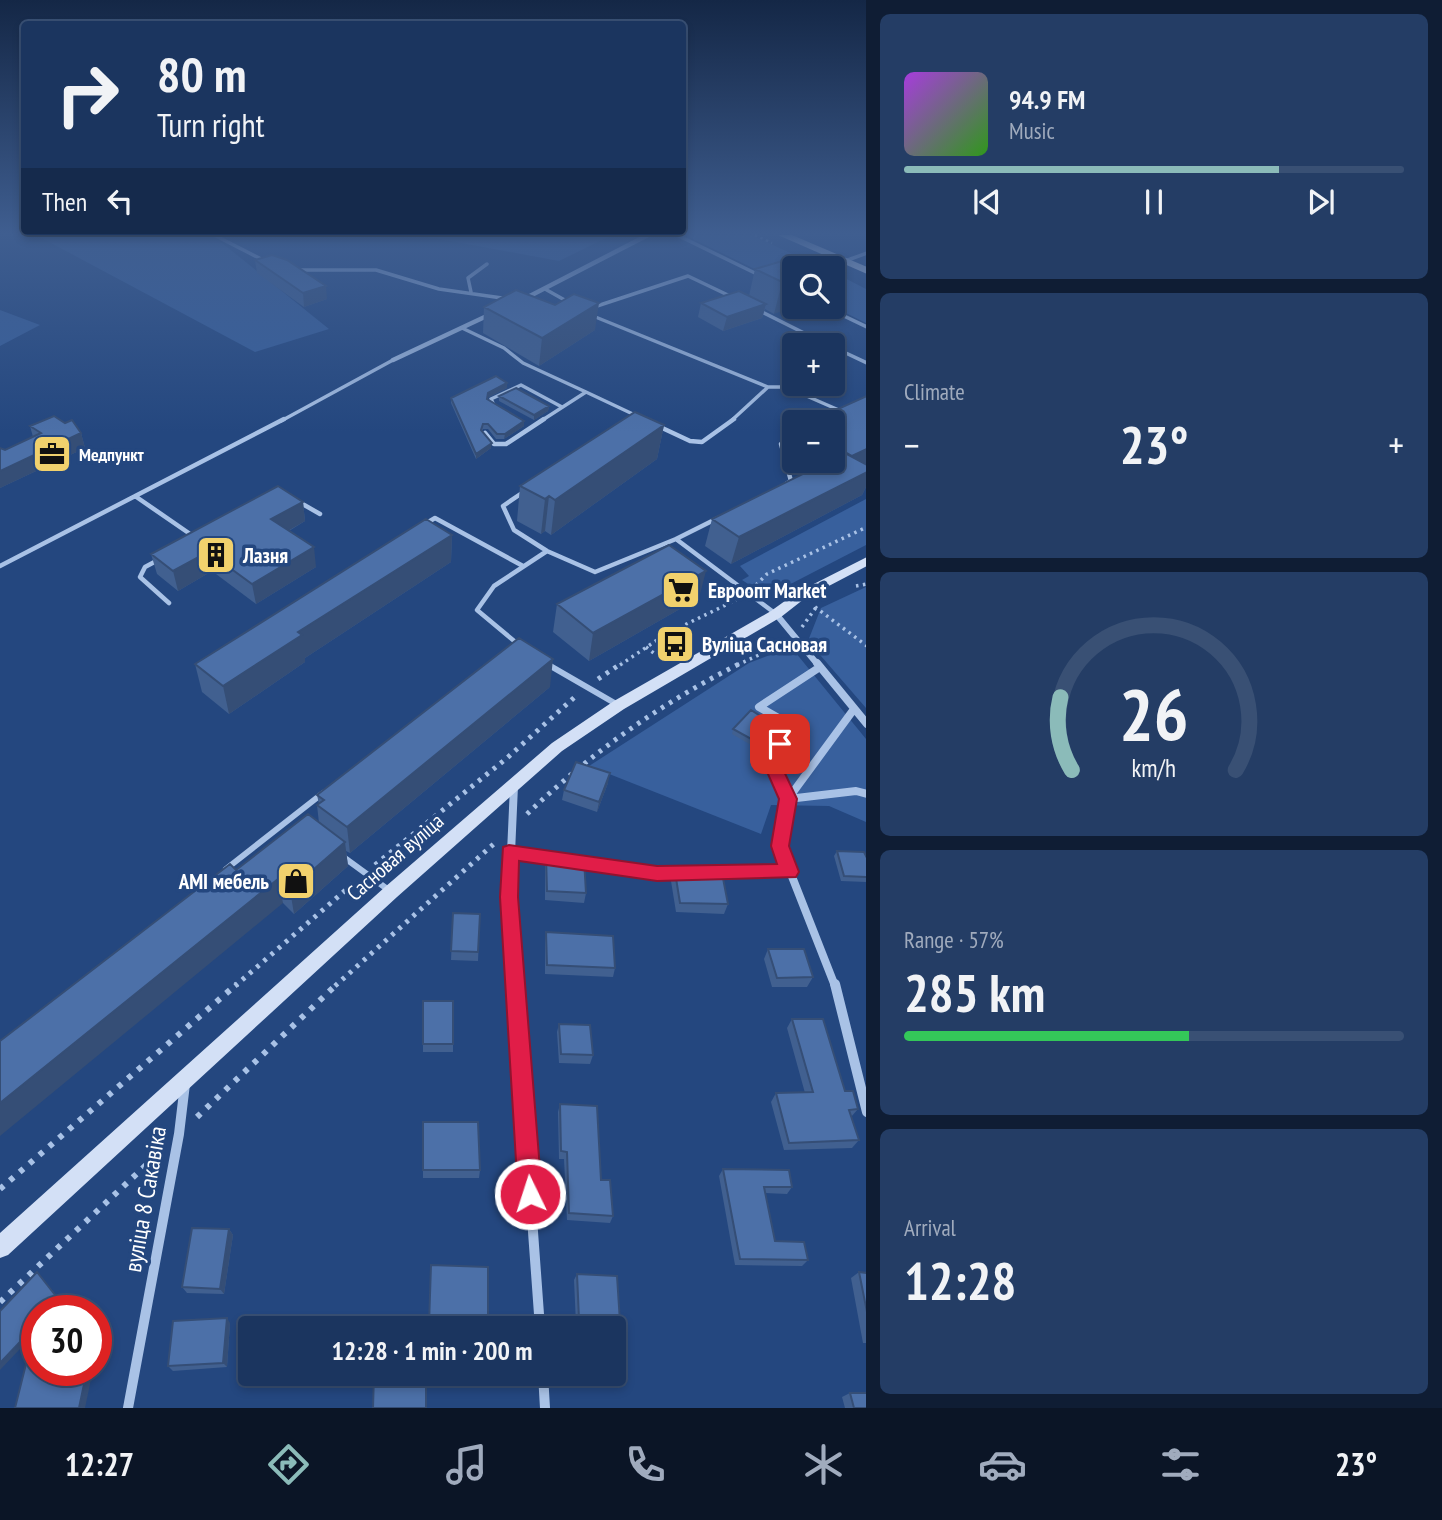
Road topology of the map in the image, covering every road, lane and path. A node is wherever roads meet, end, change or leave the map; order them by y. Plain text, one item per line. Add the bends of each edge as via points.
1 (519, 301) edge
2 (566, 301) edge
3 (612, 301) edge
4 (570, 303) edge
5 (507, 307) edge
6 (593, 307) edge
7 (758, 310) edge
8 (581, 311) edge
9 (496, 312) edge
10 (845, 317) edge
11 (866, 327) edge
12 (462, 328) junction
13 (805, 333) edge
14 (845, 353) edge
15 (393, 360) joint
16 (866, 363) edge
17 (768, 387) junction
18 (586, 392) junction
19 (562, 407) junction
20 (502, 409) edge
21 (838, 410) edge
22 (642, 418) edge
23 (523, 420) edge
24 (653, 424) edge
25 (534, 425) junction
26 (485, 433) edge
27 (789, 473) edge
28 (536, 483) edge
29 (780, 487) edge
30 (135, 496) junction
31 (294, 499) edge
32 (320, 514) dead end
33 (722, 516) edge
34 (424, 525) edge
35 (866, 527) edge
36 (676, 539) junction
37 (186, 544) edge
38 (547, 551) junction
39 (165, 556) edge
40 (866, 561) edge
41 (0, 566) edge
42 (523, 566) junction
43 (749, 593) junction
44 (169, 603) dead end
45 (776, 614) junction
46 (683, 626) junction
47 (795, 638) junction
48 (517, 644) junction
49 (866, 646) edge
50 (646, 647) junction
51 (525, 649) edge
52 (506, 652) edge
53 (540, 659) edge
54 (820, 667) junction
55 (585, 687) junction
56 (619, 705) junction
57 (854, 709) junction
58 (866, 724) edge
59 (335, 784) edge
60 (514, 785) junction
61 (866, 794) edge
62 (788, 799) junction
63 (292, 817) junction
64 (303, 825) edge
65 (510, 831) junction
66 (334, 849) edge
67 (509, 852) junction
68 (561, 860) edge
69 (574, 862) edge
70 (789, 872) junction
71 (220, 874) edge
72 (364, 874) junction
73 (684, 874) edge
74 (711, 874) edge
75 (391, 892) junction
76 (185, 1080) junction
77 (866, 1112) edge
78 (179, 1134) junction
79 (0, 1189) edge
80 (0, 1247) edge
81 (0, 1302) edge
82 (539, 1316) edge
83 (544, 1386) edge
84 (128, 1408) edge
85 (545, 1408) edge

1 - 5 street
2 - 4 lane
3 - 6 lane
7 - 13 lane
8 - 17 lane
9 - 12 street
10 - 11 lane
12 - 15 street
12 - 18 lane
14 - 16 lane
15 - 30 lane
17 - 21 lane via 786,387
17 - 24 lane via 744,412 702,442
18 - 19 lane
18 - 22 lane
19 - 20 lane via 517,385 490,401
19 - 25 lane
23 - 25 lane
25 - 26 lane via 500,445
27 - 29 lane via 791,481
28 - 38 lane via 503,506 514,530
30 - 37 lane via 196,538
30 - 41 lane
31 - 32 lane
33 - 36 lane
34 - 42 lane via 435,518
35 - 43 path via 767,574
36 - 38 lane via 595,572
36 - 43 lane
38 - 42 lane
39 - 44 lane via 145,568 140,577
40 - 45 main road, Сасновая вуліца
42 - 48 lane via 494,586 478,610
43 - 45 lane
43 - 46 path
45 - 47 street
45 - 56 main road, Сасновая вуліца
46 - 50 path
46 - 50 path via 690,635 675,644 654,654
47 - 49 path via 815,607
47 - 54 street
47 - 65 path via 744,660 611,742 567,774
48 - 51 lane
48 - 52 lane
50 - 55 path
53 - 55 lane
54 - 57 street
54 - 62 street via 759,707 788,723 772,765
55 - 56 lane
55 - 72 path via 507,758
56 - 60 main road, Сасновая вуліца via 557,747
57 - 58 street
57 - 62 street
59 - 63 lane
60 - 65 street
60 - 75 main road, Сасновая вуліца
61 - 62 street via 856,791
62 - 70 street via 780,846
63 - 64 lane
63 - 71 lane
65 - 67 street
65 - 78 path via 385,938
66 - 72 lane
67 - 68 lane
67 - 82 street
69 - 73 lane
70 - 74 lane
70 - 77 street via 834,980
72 - 75 lane
72 - 79 path
75 - 76 main road, Сасновая вуліца
76 - 78 street, вуліца 8 Сакавіка
76 - 80 main road, Сасновая вуліца
78 - 81 path
78 - 84 street, вуліца 8 Сакавіка
83 - 85 street

